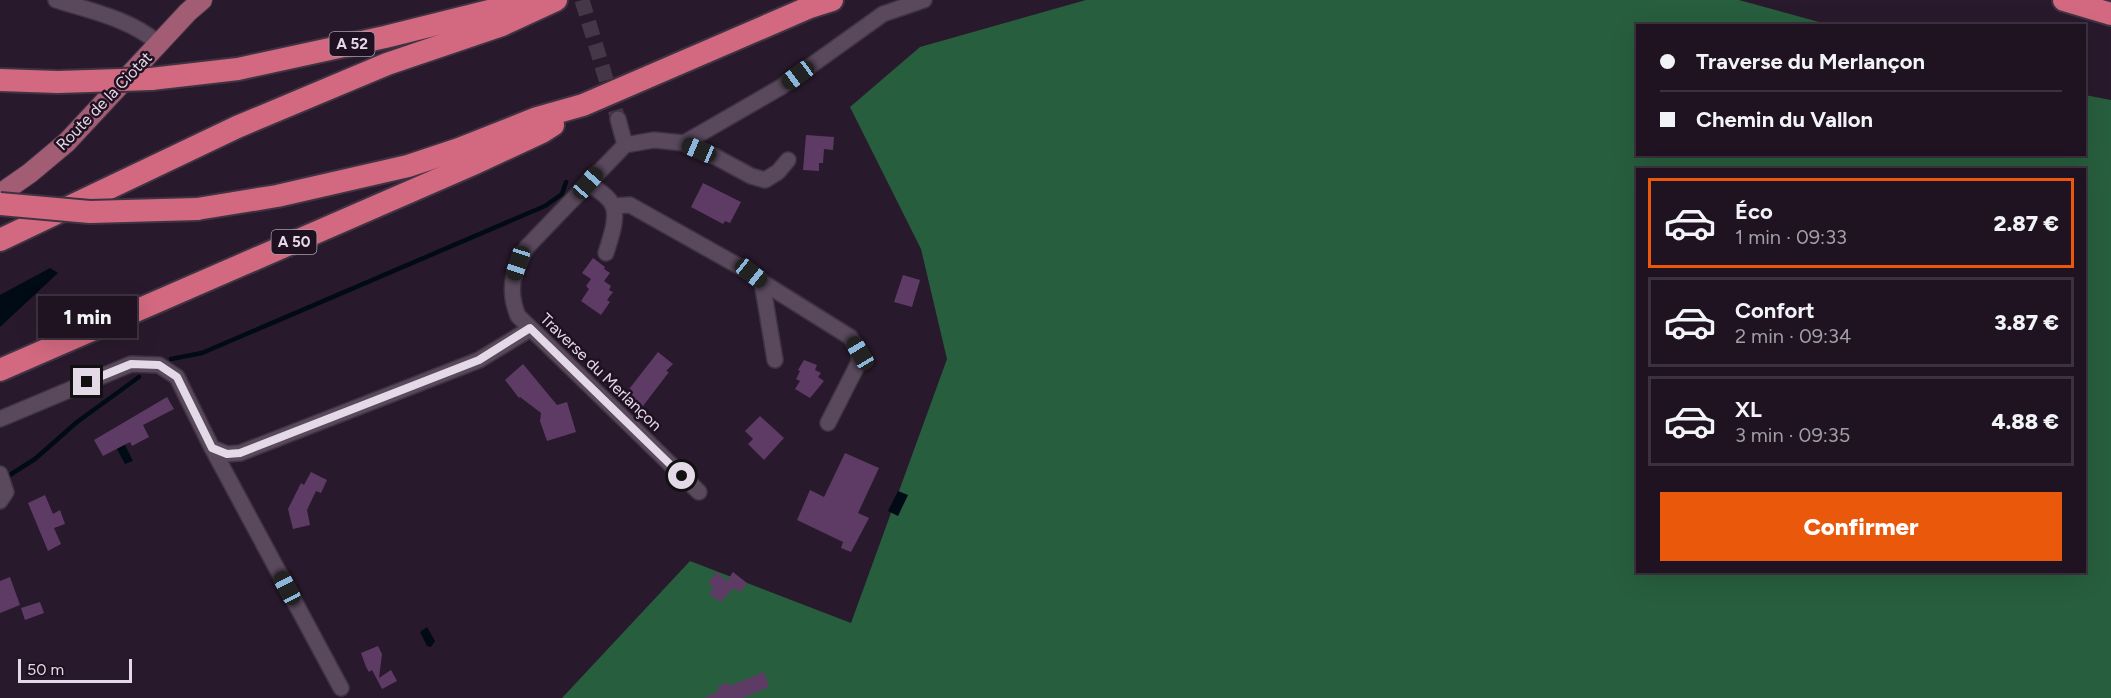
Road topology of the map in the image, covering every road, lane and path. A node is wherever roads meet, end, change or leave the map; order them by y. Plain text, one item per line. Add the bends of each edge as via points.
1 (56, 0) edge
2 (202, 0) edge
3 (832, 0) edge
4 (924, 0) edge
5 (2064, 0) edge
6 (554, 1) edge
7 (2111, 14) edge
8 (159, 43) junction
9 (0, 80) edge
10 (583, 105) junction
11 (618, 119) tunnel mouth
12 (684, 143) junction
13 (625, 145) junction
14 (788, 160) dead end
15 (588, 183) junction
16 (0, 194) edge
17 (0, 204) edge
18 (613, 206) junction
19 (0, 240) edge
20 (606, 253) dead end
21 (762, 282) junction
22 (530, 328) junction
23 (774, 360) dead end
24 (0, 370) edge
25 (0, 419) edge
26 (828, 423) dead end
27 (212, 448) junction
28 (699, 492) dead end
29 (341, 688) dead end

1 - 8 street via 112,17
2 - 8 main road, Route de la Ciotat
3 - 10 highway, A 50
4 - 12 street via 883,14 781,87
5 - 7 highway
6 - 9 highway, A 52, bridge via 501,8 238,69 151,79
6 - 19 highway via 502,25 387,64 237,127
8 - 16 main road, Route de la Ciotat via 67,142
10 - 17 highway, bridge via 408,166 277,196 197,209 90,212
10 - 24 highway, A 50 via 542,132 471,165
11 - 13 street
12 - 13 street via 654,140
12 - 14 street via 765,180
13 - 15 street, Traverse du Merlançon
15 - 18 street
15 - 22 street, Traverse du Merlançon via 527,247 518,263 513,276 513,303 518,316
18 - 20 street
18 - 21 street via 630,205
21 - 23 street
21 - 26 street via 850,337 860,353
22 - 27 street via 479,360 240,453 227,454
22 - 28 street, Traverse du Merlançon
25 - 27 street via 131,364 159,365 177,377
27 - 29 street

